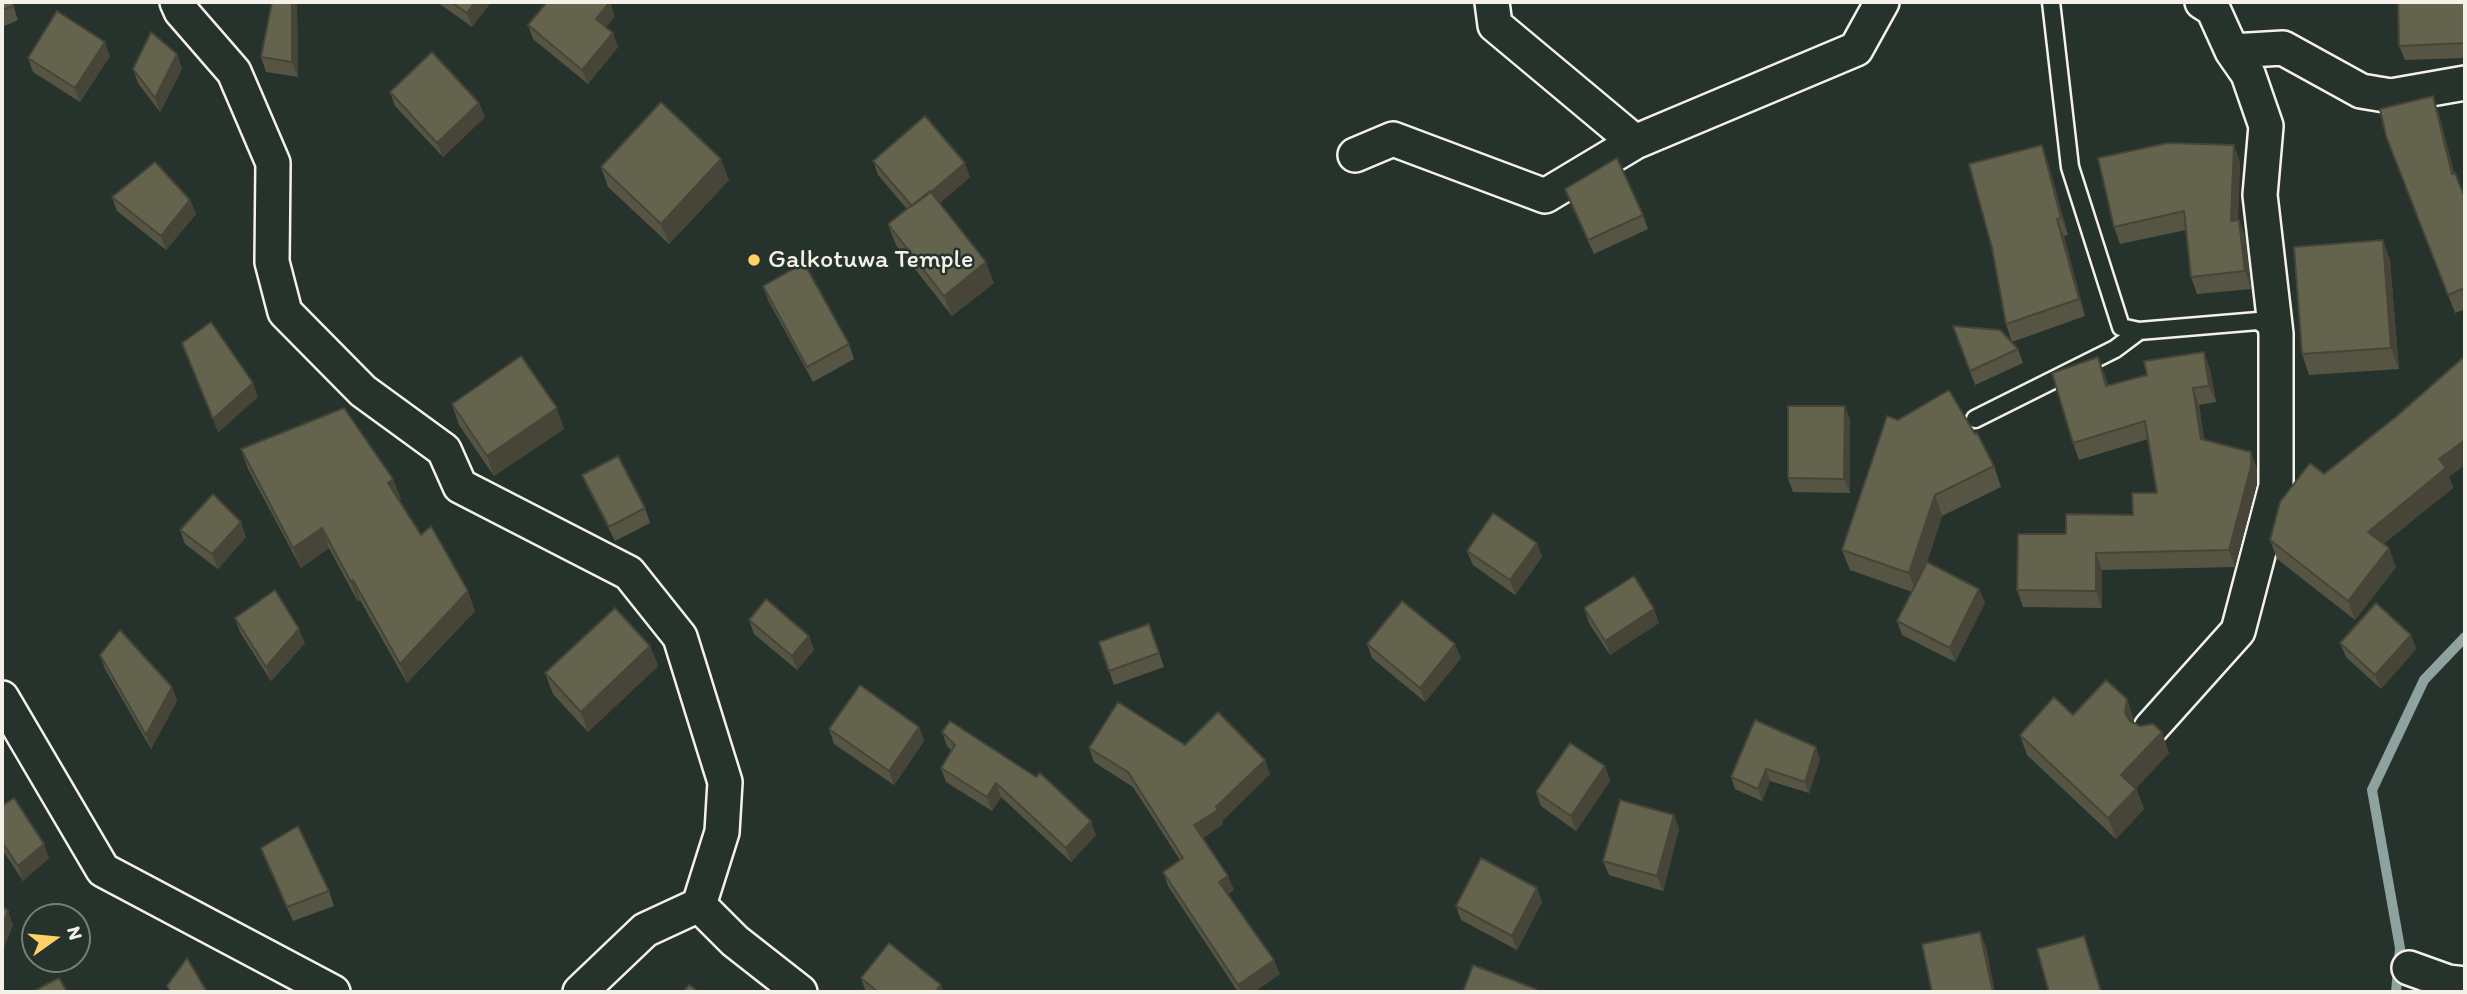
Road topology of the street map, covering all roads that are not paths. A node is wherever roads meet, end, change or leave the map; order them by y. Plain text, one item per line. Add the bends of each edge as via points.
1 (177, 2) edge
2 (1492, 2) edge
3 (1882, 2) edge
4 (2051, 2) edge
5 (2202, 2) edge
6 (2232, 51) junction
7 (2465, 83) edge
8 (1635, 142) junction
9 (1355, 155) dead end
10 (2139, 331) junction
11 (2276, 334) junction
12 (1975, 419) dead end
13 (2, 698) edge
14 (2151, 728) edge
15 (699, 905) junction
16 (2409, 968) dead end
17 (2465, 984) edge
18 (333, 992) edge
19 (580, 992) edge
20 (800, 992) edge

1 - 15 street via 234,72 273,163 272,262 285,312 363,391 444,450 460,486 629,573 680,637 724,782 722,832
2 - 8 street via 1495,25
3 - 8 street via 1856,49
4 - 10 lane via 2070,167 2121,327
5 - 6 street via 2214,9
6 - 7 street via 2283,48 2361,91 2391,96
6 - 11 street via 2248,74 2266,126 2260,195
8 - 9 street via 1545,196 1393,139
10 - 11 lane via 2258,321
10 - 12 lane via 2115,349
11 - 14 street via 2276,486 2238,631
13 - 18 street via 103,870
15 - 19 street via 645,930
15 - 20 street via 735,941
16 - 17 street

